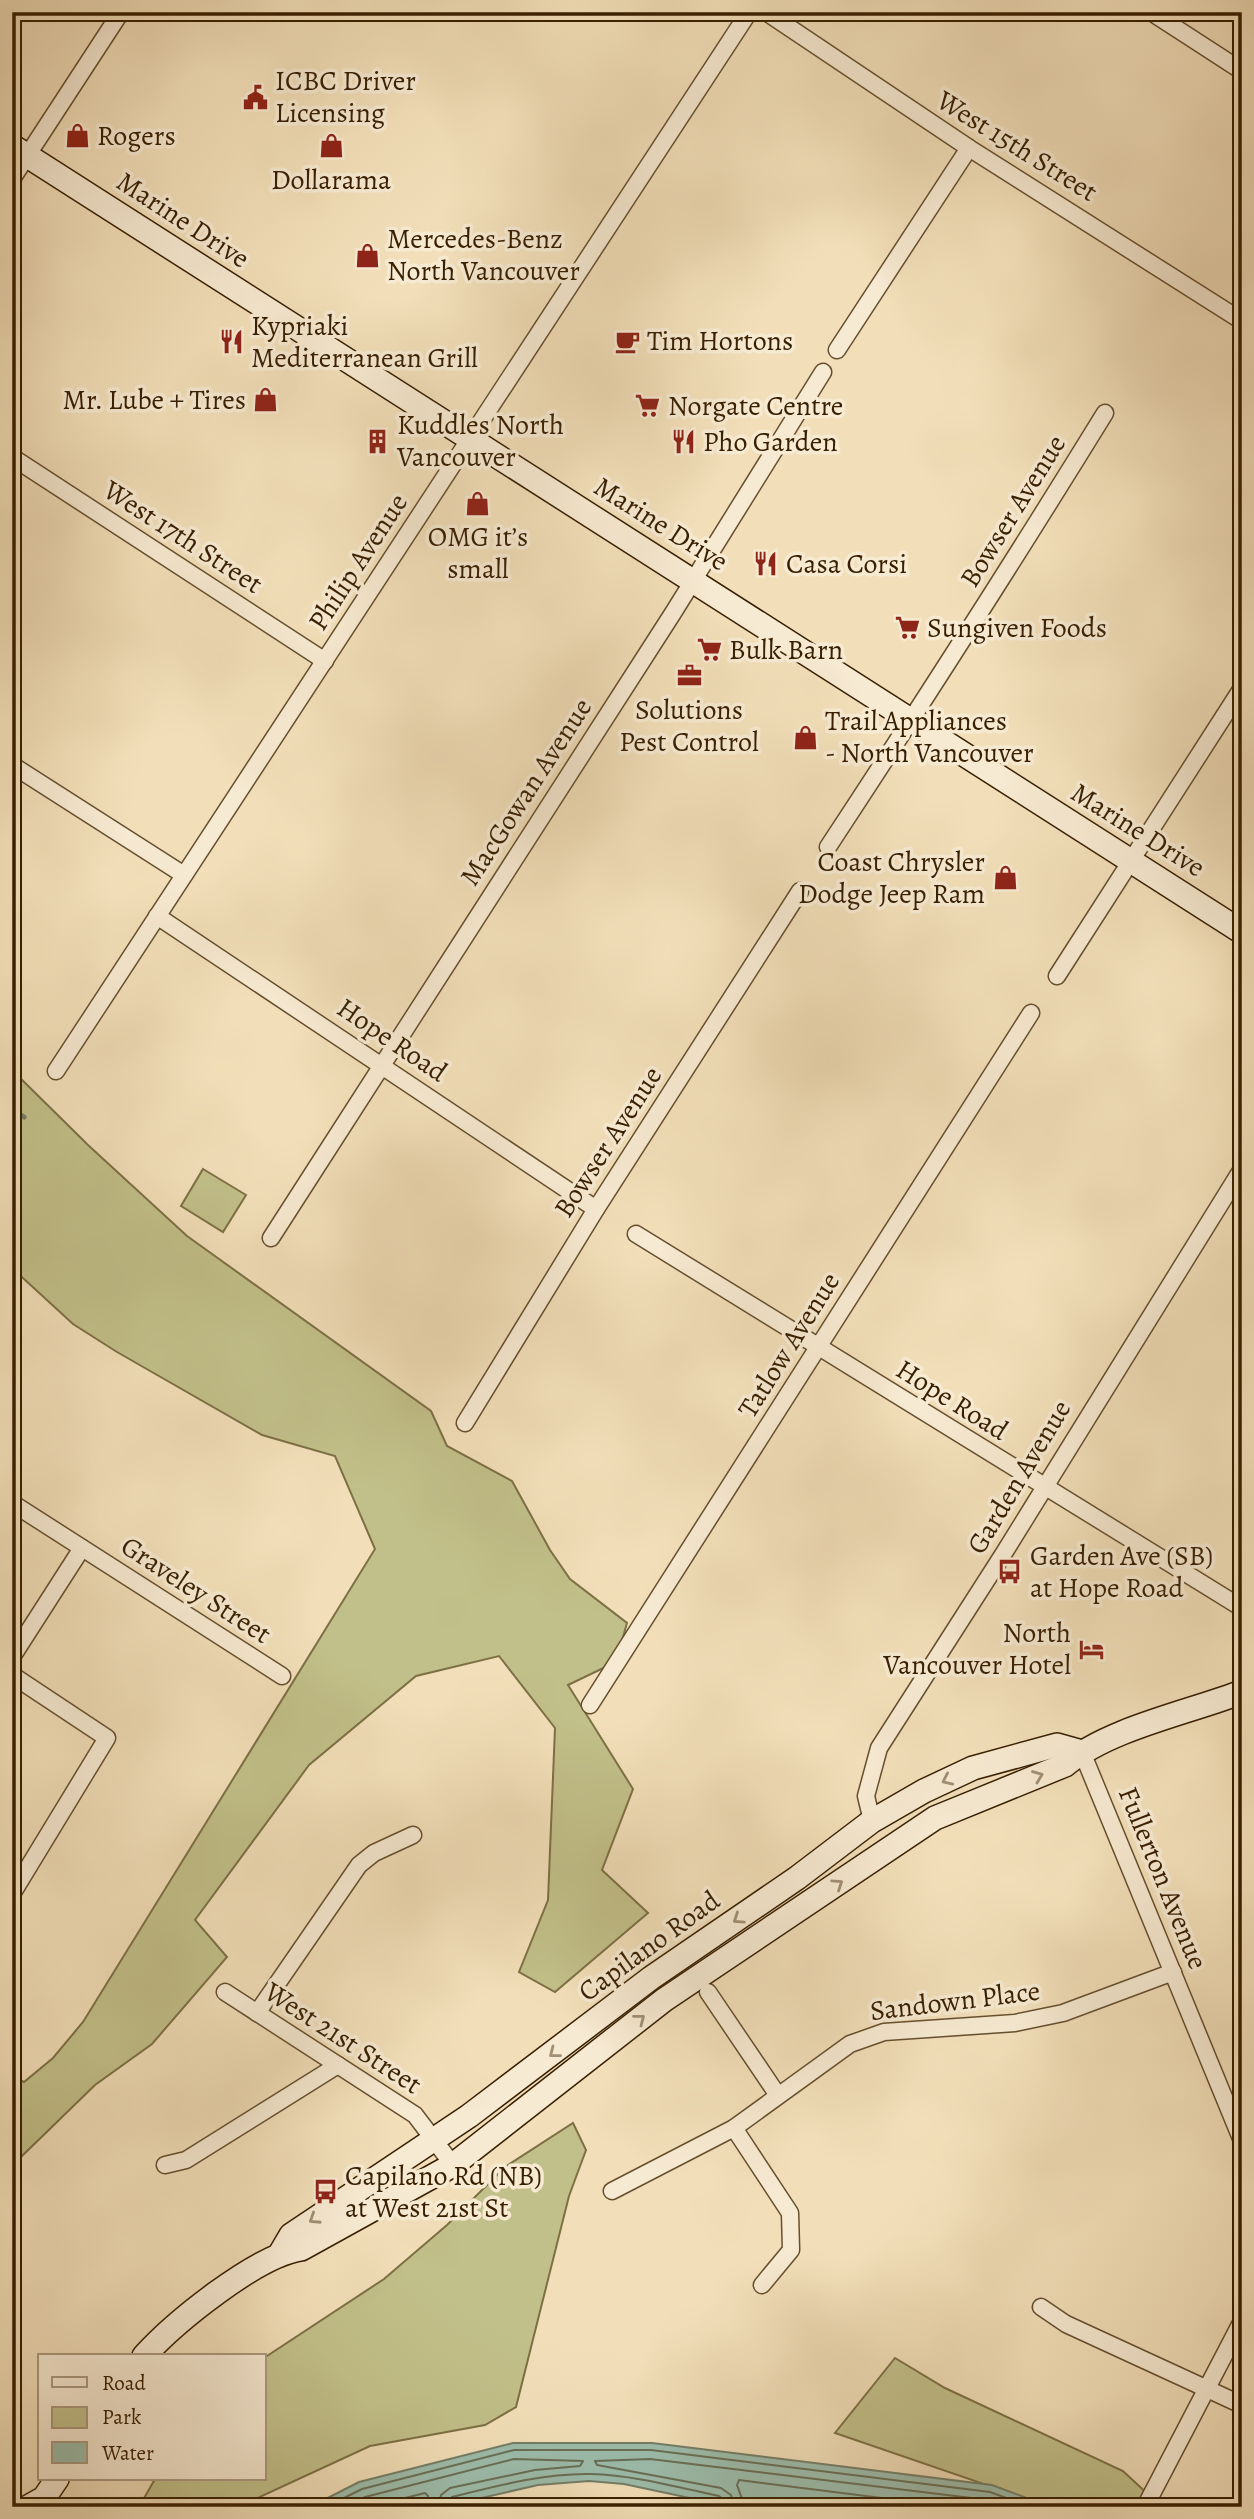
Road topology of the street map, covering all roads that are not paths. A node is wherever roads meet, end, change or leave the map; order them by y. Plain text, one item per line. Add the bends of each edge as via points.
1 (121, 12) edge
2 (749, 12) edge
3 (766, 12) edge
4 (1157, 14) edge
5 (1242, 71) edge
6 (970, 148) junction
7 (20, 151) edge
8 (12, 179) edge
9 (1242, 321) edge
10 (836, 351) dead end
11 (822, 372) dead end
12 (1105, 413) dead end
13 (470, 439) junction
14 (12, 457) edge
15 (694, 580) junction
16 (325, 661) junction
17 (1242, 688) edge
18 (911, 720) junction
19 (12, 765) edge
20 (828, 847) dead end
21 (1131, 860) junction
22 (184, 875) junction
23 (800, 891) dead end
24 (157, 916) junction
25 (1242, 932) edge
26 (1057, 976) dead end
27 (1031, 1013) dead end
28 (384, 1065) junction
29 (56, 1071) dead end
30 (1242, 1169) edge
31 (596, 1209) junction
32 (636, 1234) dead end
33 (271, 1238) dead end
34 (818, 1348) junction
35 (464, 1423) dead end
36 (1043, 1487) junction
37 (12, 1503) edge
38 (82, 1548) junction
39 (1242, 1608) edge
40 (12, 1657) edge
41 (12, 1675) edge
42 (282, 1676) dead end
43 (1242, 1692) edge
44 (590, 1705) dead end
45 (1082, 1752) junction
46 (872, 1821) junction
47 (413, 1835) dead end
48 (12, 1894) edge
49 (760, 1933) junction
50 (1174, 1972) junction
51 (225, 1992) dead end
52 (708, 1992) dead end
53 (257, 2013) junction
54 (338, 2065) junction
55 (777, 2094) junction
56 (734, 2128) junction
57 (432, 2141) junction
58 (1242, 2141) edge
59 (166, 2165) dead end
60 (453, 2165) junction
61 (612, 2191) dead end
62 (281, 2252) junction
63 (762, 2285) dead end
64 (1041, 2307) dead end
65 (1242, 2321) edge
66 (146, 2354) edge
67 (1206, 2388) junction
68 (1242, 2405) edge
69 (56, 2480) edge
70 (38, 2504) edge
71 (1145, 2507) edge

1 - 7 street
2 - 13 street, Philip Avenue
3 - 6 street, West 15th Street
4 - 5 street
6 - 9 street, West 15th Street
6 - 10 street
7 - 8 street
7 - 13 main road, Marine Drive
11 - 15 street, MacGowan Avenue
12 - 18 street, Bowser Avenue
13 - 15 main road, Marine Drive
13 - 16 street, Philip Avenue
14 - 16 street, West 17th Street
15 - 18 main road, Marine Drive
15 - 28 street, MacGowan Avenue
16 - 22 street, Philip Avenue
17 - 21 street
18 - 20 street, Bowser Avenue
18 - 21 main road, Marine Drive
19 - 22 street
21 - 25 main road, Marine Drive
21 - 26 street
22 - 24 street, Philip Avenue
23 - 31 street, Bowser Avenue
24 - 28 street, Hope Road
24 - 29 street, Philip Avenue
27 - 34 street, Tatlow Avenue
28 - 31 street, Hope Road
28 - 33 street, MacGowan Avenue
30 - 36 street, Garden Avenue
31 - 35 street, Bowser Avenue
32 - 34 street, Hope Road
34 - 36 street, Hope Road
34 - 44 street, Tatlow Avenue
36 - 39 street, Hope Road
36 - 46 street, Garden Avenue via 879,1748 866,1796
37 - 38 street, Graveley Street
38 - 40 street
38 - 42 street, Graveley Street
41 - 48 street via 107,1738
43 - 45 main road, Capilano Road
45 -> 46 main road, Capilano Road via 1057,1745 973,1768
49 -> 45 main road, Capilano Road via 935,1818 1065,1765
45 - 50 street, Fullerton Avenue
46 - 49 main road via 866,1839 773,1911
46 -> 57 main road, Capilano Road
47 - 53 street via 373,1853 359,1865
60 -> 49 main road, Capilano Road via 664,2000
50 - 55 street, Sandown Place via 1063,2013 1015,2023 884,2032 850,2044
50 - 58 street, Fullerton Avenue
51 - 53 street, West 21st Street
52 - 55 street
53 - 54 street, West 21st Street
54 - 57 street, West 21st Street via 415,2115
54 - 59 street via 186,2160
55 - 56 street, Sandown Place
56 - 61 street, Sandown Place
56 - 63 street via 790,2213 792,2250
57 - 60 street, West 21st Street
57 -> 62 main road, Capilano Road via 291,2235
60 - 62 main road, Capilano Road via 301,2249
62 - 66 main road, Capilano Road via 185,2318
64 - 67 street via 1066,2324
65 - 67 street
67 - 68 street
67 - 71 street
69 - 70 main road

